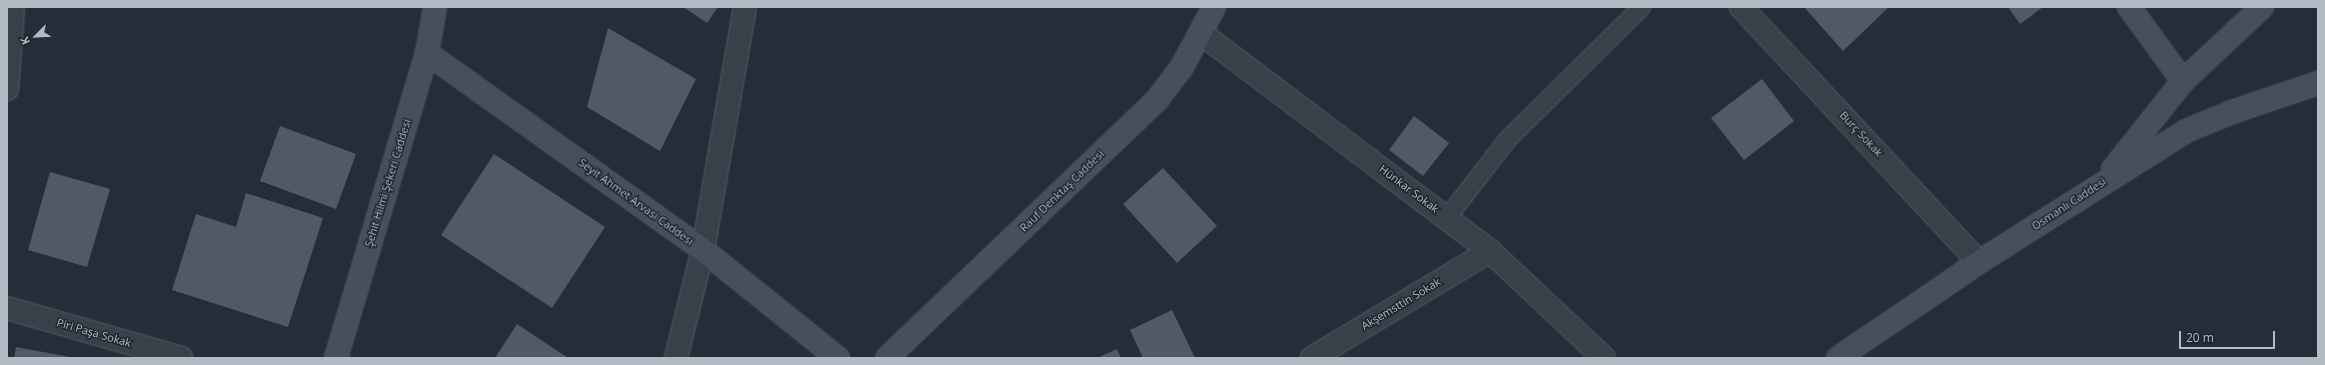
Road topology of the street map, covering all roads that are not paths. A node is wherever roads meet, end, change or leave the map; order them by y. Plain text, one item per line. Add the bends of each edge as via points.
1 (14, 7) edge
2 (434, 7) edge
3 (745, 7) edge
4 (1214, 7) edge
5 (1641, 7) edge
6 (1741, 7) edge
7 (2129, 7) edge
8 (2262, 7) edge
9 (1202, 34) junction
10 (427, 53) junction
11 (2183, 81) junction
12 (2318, 83) edge
13 (7, 89) edge
14 (2102, 183) junction
15 (1446, 218) junction
16 (703, 250) junction
17 (1490, 251) junction
18 (1979, 262) junction
19 (7, 308) edge
20 (181, 358) edge
21 (336, 358) edge
22 (676, 358) edge
23 (838, 358) edge
24 (887, 358) edge
25 (1312, 358) edge
26 (1604, 358) edge
27 (1838, 358) edge

1 - 13 street
2 - 10 street, Şehit Hilmi Şekeri Caddesi
3 - 16 street
4 - 9 street, Rauf Denktaş Caddesi
5 - 15 lane via 1507,139
6 - 18 street, Burç Sokak
7 - 11 street
8 - 11 street
9 - 15 street, Hünkar Sokak
9 - 24 street, Rauf Denktaş Caddesi via 1156,101
10 - 16 street, Seyit Ahmet Arvasi Caddesi
10 - 21 street, Şehit Hilmi Şekeri Caddesi
11 - 14 street
12 - 14 street, Osmanlı Caddesi via 2232,112 2186,131
14 - 18 street, Osmanlı Caddesi
15 - 17 street, Hünkar Sokak
16 - 22 street
16 - 23 street, Seyit Ahmet Arvasi Caddesi
17 - 25 street, Akşemsttin Sokak
17 - 26 street, Hünkar Sokak
18 - 27 street, Osmanlı Caddesi
19 - 20 street, Piri Paşa Sokak

